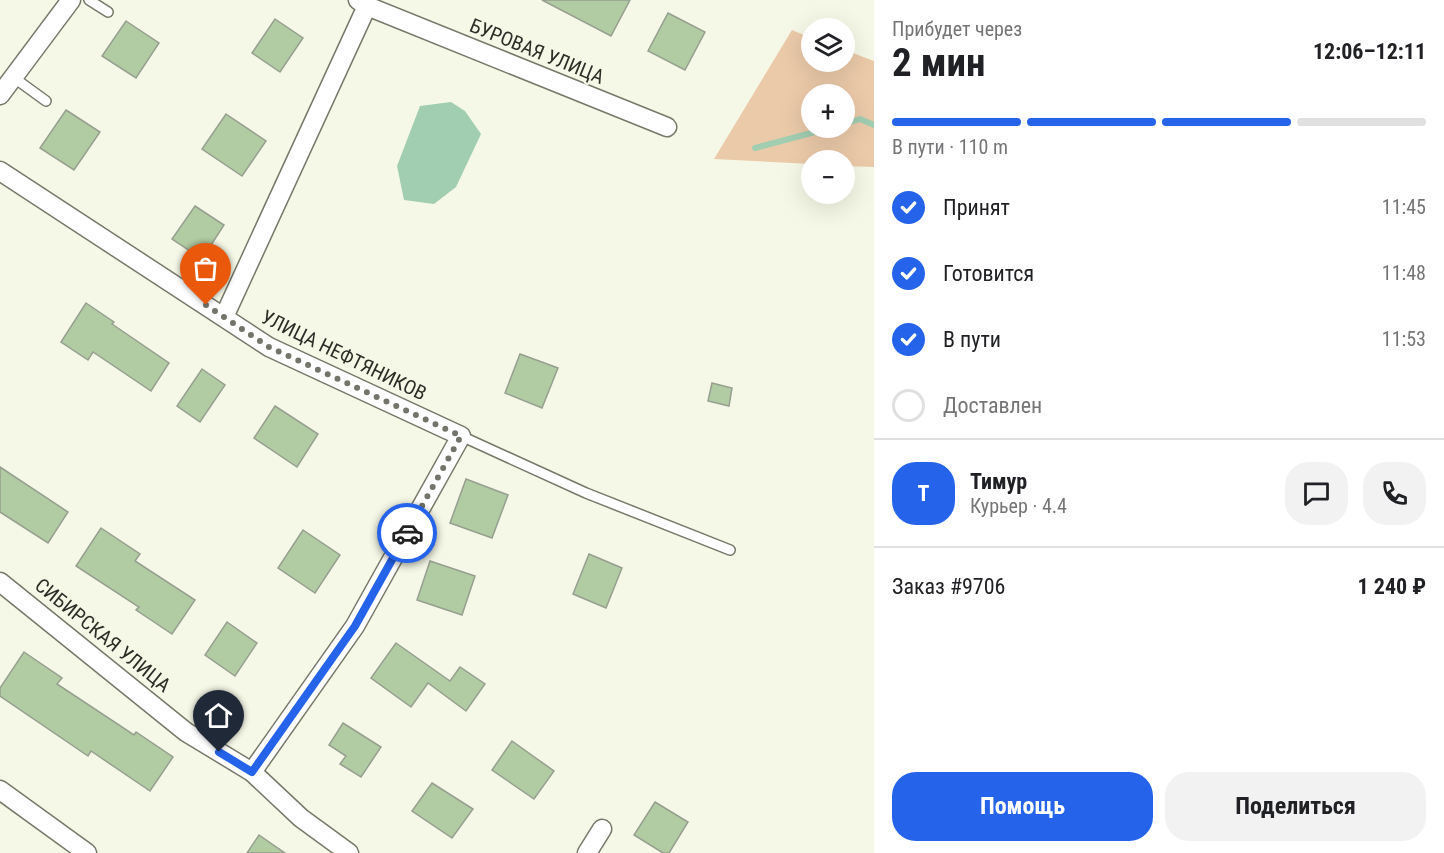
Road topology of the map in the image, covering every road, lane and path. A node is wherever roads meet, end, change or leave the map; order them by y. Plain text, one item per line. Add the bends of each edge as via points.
1 (70, 0) edge
2 (89, 0) edge
3 (362, 3) edge
4 (108, 12) dead end
5 (13, 77) junction
6 (0, 95) edge
7 (46, 101) dead end
8 (667, 128) dead end
9 (0, 171) edge
10 (224, 317) junction
11 (461, 436) junction
12 (730, 550) dead end
13 (0, 582) edge
14 (252, 772) junction
15 (0, 790) edge
16 (602, 829) dead end
17 (87, 853) edge
18 (349, 853) edge
19 (587, 853) edge

1 - 5 street
2 - 4 lane
3 - 8 street, БУРОВАЯ УЛИЦА
3 - 10 street
5 - 6 street
5 - 7 lane
9 - 10 street, УЛИЦА НЕФТЯНИКОВ
10 - 11 street, УЛИЦА НЕФТЯНИКОВ via 269,347
11 - 12 lane via 586,493
11 - 14 street via 355,626
13 - 14 street, СИБИРСКАЯ УЛИЦА via 186,732
14 - 18 street, СИБИРСКАЯ УЛИЦА via 301,818
15 - 17 street
16 - 19 street

